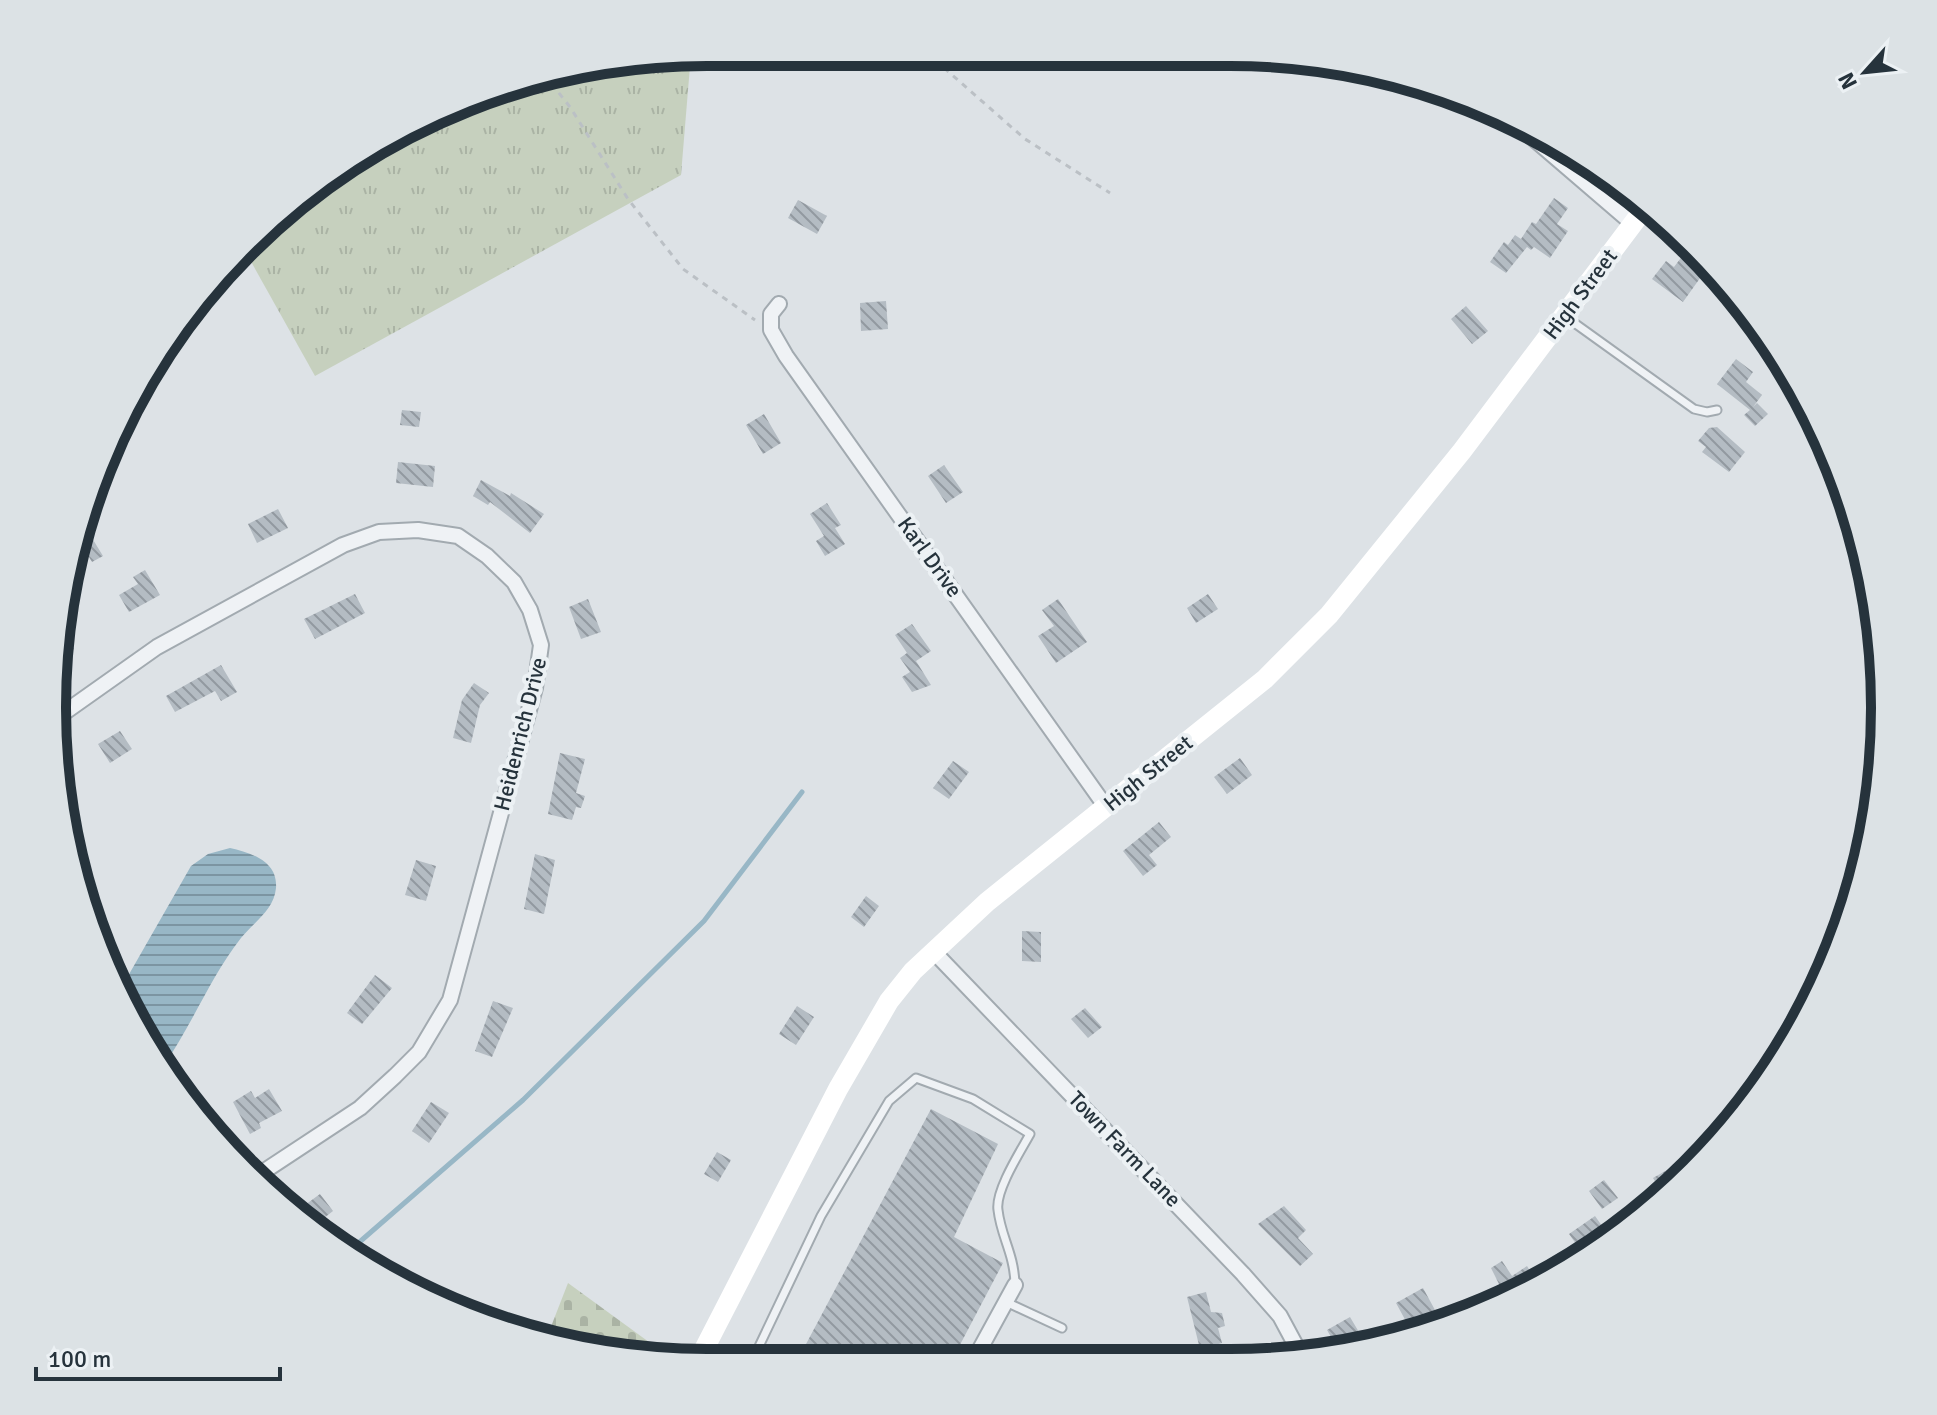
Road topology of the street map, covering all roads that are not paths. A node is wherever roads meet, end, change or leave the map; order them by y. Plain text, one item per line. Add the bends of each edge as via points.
1 (1564, 161) edge
2 (1638, 216) edge
3 (779, 304) dead end
4 (1564, 316) junction
5 (1717, 410) dead end
6 (66, 711) edge
7 (1106, 807) junction
8 (934, 952) junction
9 (265, 1171) edge
10 (1015, 1285) joint
11 (1006, 1302) junction
12 (1062, 1328) dead end
13 (1296, 1346) edge
14 (704, 1349) edge
15 (758, 1349) edge
16 (980, 1349) edge

1 - 2 street
2 - 4 main road, High Street
3 - 7 street, Karl Drive via 771,314 773,333
4 - 5 lane via 1694,409
4 - 7 main road, High Street via 1329,615 1265,679
6 - 9 street, Heidenrich Drive via 157,647 343,545 379,532 458,536 514,582 530,610 541,645 535,688 450,1000 419,1052 384,1087
7 - 8 main road, High Street via 987,902
8 - 13 street, Town Farm Lane via 1243,1274 1280,1316
8 - 14 main road, High Street via 889,1001 865,1038
10 - 11 street
10 - 15 lane via 1014,1259 997,1208 1030,1134 973,1099 916,1078 889,1101 821,1216
11 - 12 lane
11 - 16 street

